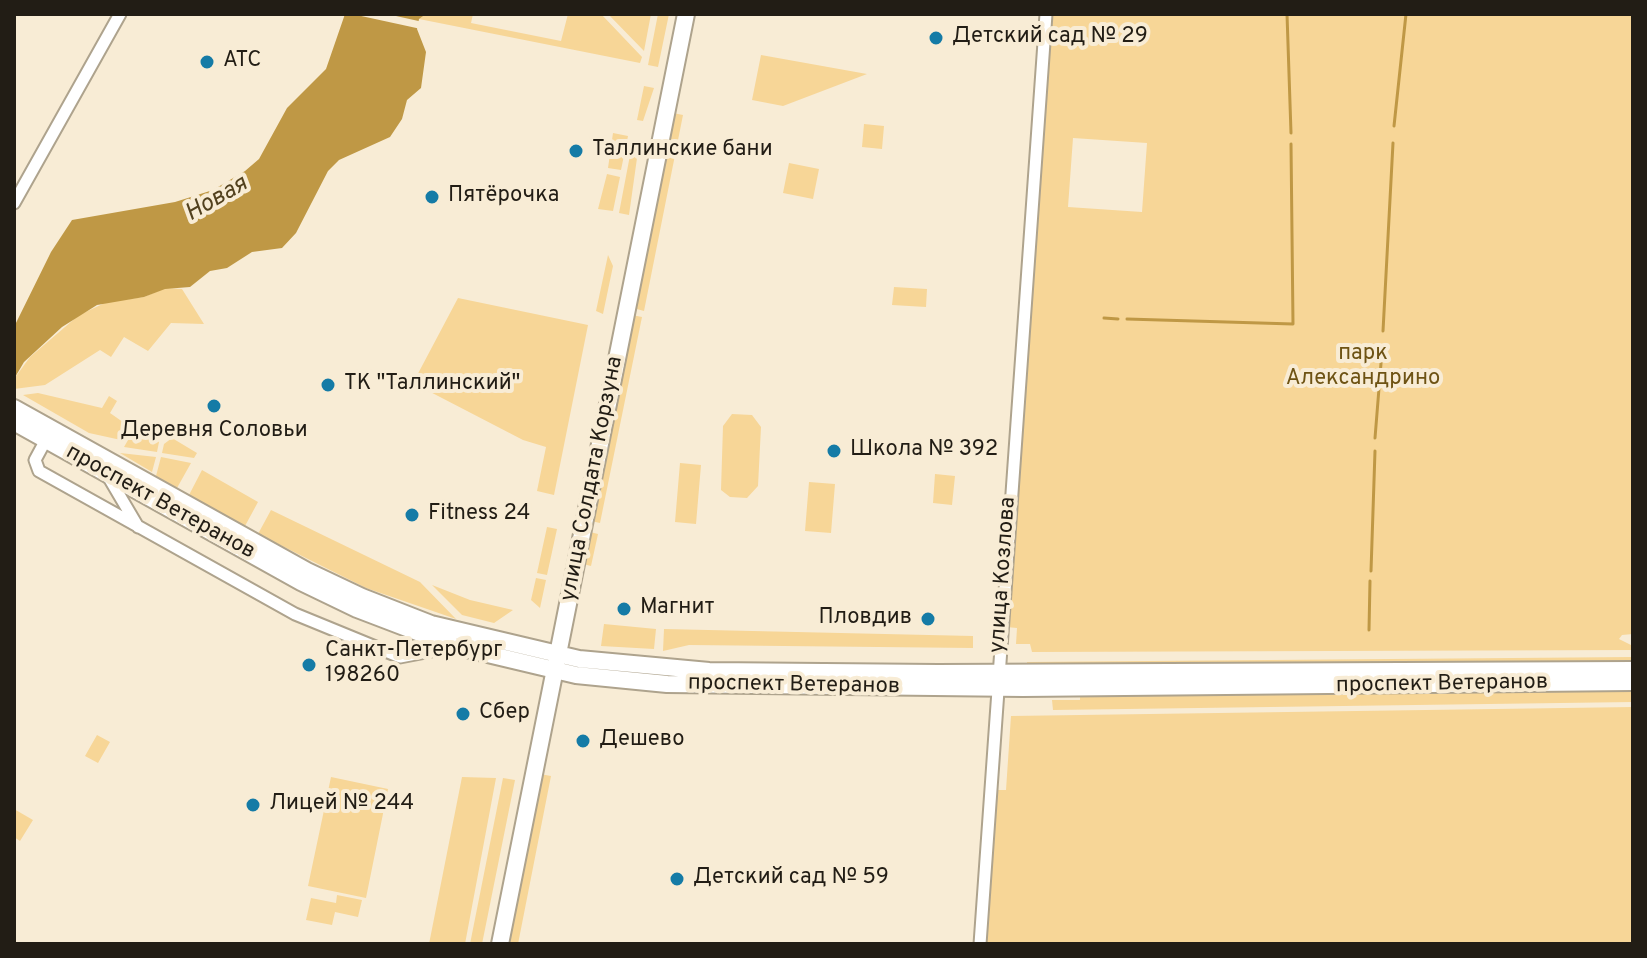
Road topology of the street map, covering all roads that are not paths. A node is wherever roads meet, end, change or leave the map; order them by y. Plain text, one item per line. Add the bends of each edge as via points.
1 (120, 14) edge
2 (675, 14) edge
3 (686, 14) edge
4 (1046, 14) edge
5 (14, 203) edge
6 (14, 408) edge
7 (14, 422) edge
8 (49, 434) junction
9 (107, 475) junction
10 (139, 527) junction
11 (454, 646) junction
12 (551, 661) junction
13 (1633, 670) edge
14 (998, 680) junction
15 (1633, 682) edge
16 (489, 944) edge
17 (500, 944) edge
18 (980, 944) edge

1 - 5 street
2 - 12 main road, улица Солдата Корзуна
3 - 12 main road, улица Солдата Корзуна
4 - 14 street, улица Козлова
6 - 8 main road, проспект Ветеранов
7 - 8 main road, проспект Ветеранов
8 - 9 main road, проспект Ветеранов
8 - 10 street via 35,460 39,471
8 - 12 main road, проспект Ветеранов via 362,597
9 - 10 street
9 - 11 main road, проспект Ветеранов via 301,582
10 - 11 street via 295,614 400,657
11 - 12 main road, проспект Ветеранов
12 - 14 main road, проспект Ветеранов
12 - 16 main road, улица Солдата Корзуна
12 - 17 main road, улица Солдата Корзуна
13 - 14 main road, проспект Ветеранов
14 - 15 main road, проспект Ветеранов
14 - 18 street, улица Козлова

